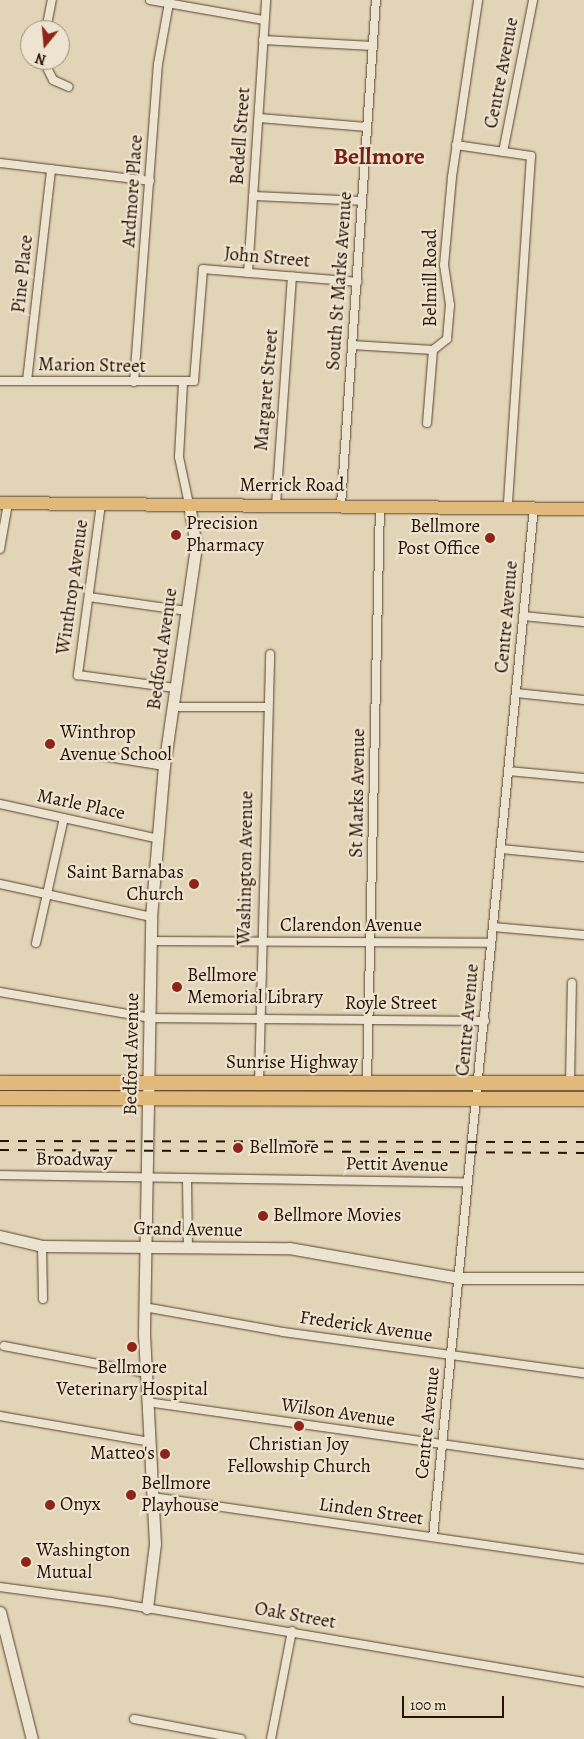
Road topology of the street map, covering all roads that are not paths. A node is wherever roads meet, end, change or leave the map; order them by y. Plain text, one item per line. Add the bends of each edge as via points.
1 (52, 0) edge
2 (150, 0) edge
3 (266, 0) edge
4 (376, 0) edge
5 (478, 0) edge
6 (533, 0) edge
7 (169, 3) junction
8 (48, 20) edge
9 (264, 20) junction
10 (263, 40) junction
11 (373, 46) junction
12 (48, 70) edge
13 (69, 87) dead end
14 (259, 118) junction
15 (367, 127) junction
16 (456, 146) junction
17 (504, 152) junction
18 (0, 163) edge
19 (50, 169) junction
20 (150, 181) junction
21 (253, 196) junction
22 (362, 201) junction
23 (248, 273) junction
24 (292, 278) junction
25 (357, 282) junction
26 (352, 344) junction
27 (433, 350) junction
28 (0, 381) edge
29 (27, 382) junction
30 (134, 382) junction
31 (183, 383) junction
32 (427, 423) dead end
33 (4, 503) edge
34 (101, 504) junction
35 (189, 504) junction
36 (276, 504) junction
37 (341, 505) junction
38 (380, 505) junction
39 (508, 506) junction
40 (534, 506) junction
41 (584, 509) edge
42 (0, 549) edge
43 (89, 597) junction
44 (186, 611) junction
45 (523, 616) junction
46 (584, 622) edge
47 (270, 654) dead end
48 (175, 688) junction
49 (516, 693) junction
50 (584, 700) edge
51 (172, 707) junction
52 (266, 707) junction
53 (102, 756) dead end
54 (164, 766) junction
55 (508, 771) junction
56 (584, 778) edge
57 (0, 804) edge
58 (64, 818) junction
59 (155, 838) junction
60 (501, 849) junction
61 (584, 857) edge
62 (0, 884) edge
63 (47, 894) junction
64 (152, 917) junction
65 (493, 927) junction
66 (584, 935) edge
67 (152, 941) junction
68 (261, 942) junction
69 (371, 942) junction
70 (36, 943) dead end
71 (491, 943) junction
72 (572, 983) dead end
73 (0, 992) edge
74 (151, 1018) junction
75 (260, 1020) junction
76 (369, 1020) junction
77 (485, 1021) junction
78 (0, 1082) edge
79 (259, 1082) junction
80 (367, 1082) junction
81 (479, 1082) junction
82 (149, 1083) junction
83 (577, 1083) edge
84 (0, 1098) edge
85 (149, 1098) junction
86 (477, 1098) junction
87 (584, 1099) edge
88 (0, 1175) edge
89 (146, 1178) junction
90 (187, 1178) junction
91 (466, 1182) junction
92 (0, 1236) edge
93 (42, 1246) junction
94 (145, 1247) junction
95 (188, 1247) junction
96 (459, 1278) junction
97 (584, 1278) edge
98 (43, 1299) dead end
99 (144, 1307) junction
100 (4, 1346) dead end
101 (451, 1354) junction
102 (146, 1373) junction
103 (584, 1373) edge
104 (148, 1402) junction
105 (0, 1416) edge
106 (150, 1442) junction
107 (442, 1444) junction
108 (584, 1464) edge
109 (153, 1497) junction
110 (433, 1537) junction
111 (584, 1559) edge
112 (0, 1588) edge
113 (148, 1608) junction
114 (1, 1616) edge
115 (292, 1631) junction
116 (584, 1682) edge
117 (134, 1719) dead end
118 (32, 1739) edge
119 (241, 1739) edge
120 (271, 1739) edge

1 - 8 street
2 - 7 street
3 - 9 street, Bedell Street
4 - 11 street, South St Marks Avenue
5 - 16 street, Belmill Road
6 - 17 street, Centre Avenue
7 - 9 street
7 - 20 street, Ardmore Place via 158,64
9 - 10 street, Bedell Street
10 - 11 street
10 - 14 street, Bedell Street
11 - 15 street, South St Marks Avenue
12 - 13 street via 53,80
14 - 15 street
14 - 21 street, Bedell Street
15 - 22 street, South St Marks Avenue
16 - 17 street
16 - 27 street, Belmill Road via 444,265 448,334
17 - 39 street via 531,156
18 - 19 street
19 - 20 street
19 - 29 street, Pine Place
20 - 30 street, Ardmore Place
21 - 22 street
21 - 23 street, Bedell Street
22 - 25 street, South St Marks Avenue
23 - 24 street, John Street
23 - 31 street, John Street via 203,269 194,381
24 - 25 street, John Street
24 - 36 street, Margaret Street
25 - 26 street, South St Marks Avenue
26 - 27 street, Belmill Road
26 - 37 street, South St Marks Avenue
27 - 32 street
28 - 29 street, Marion Street
29 - 30 street, Marion Street
30 - 31 street, Marion Street
31 - 35 street via 179,457
33 - 34 main road, Merrick Road
33 - 42 street
34 - 35 main road, Merrick Road
34 - 43 street, Winthrop Avenue
35 - 36 main road, Merrick Road
35 - 44 street, Bedford Avenue via 196,547
36 - 37 main road, Merrick Road
37 - 38 main road, Merrick Road
38 - 39 main road, Merrick Road
38 - 69 street, St Marks Avenue
39 - 40 main road, Merrick Road
40 - 41 main road, Merrick Road
40 - 45 street, Centre Avenue
43 - 44 street
43 - 48 street, Winthrop Avenue via 78,675
44 - 48 street, Bedford Avenue
45 - 46 street
45 - 49 street, Centre Avenue
47 - 52 street, Washington Avenue
48 - 51 street, Bedford Avenue
49 - 50 street
49 - 55 street, Centre Avenue
51 - 52 street
51 - 54 street, Bedford Avenue
52 - 68 street, Washington Avenue
53 - 54 street
54 - 59 street, Bedford Avenue
55 - 56 street
55 - 60 street, Centre Avenue
57 - 58 street, Marle Place
58 - 59 street, Marle Place
58 - 63 street
59 - 64 street, Bedford Avenue
60 - 61 street
60 - 65 street, Centre Avenue
62 - 63 street
63 - 64 street
63 - 70 street
64 - 67 street, Bedford Avenue
65 - 66 street
65 - 71 street, Centre Avenue
67 - 68 street, Clarendon Avenue
67 - 74 street, Bedford Avenue
68 - 69 street, Clarendon Avenue
68 - 75 street, Washington Avenue
69 - 71 street, Clarendon Avenue
69 - 76 street, St Marks Avenue
71 - 77 street, Centre Avenue
72 - 83 street
73 - 74 street, Royle Street
74 - 75 street, Royle Street
74 - 82 street, Bedford Avenue
75 - 76 street, Royle Street
75 - 79 street, Washington Avenue
76 - 77 street, Royle Street
76 - 80 street, St Marks Avenue
77 - 81 street, Centre Avenue
78 - 82 highway, Sunrise Highway
79 - 80 highway, Sunrise Highway
79 - 82 highway, Sunrise Highway
80 - 81 highway, Sunrise Highway
81 - 83 highway, Sunrise Highway
81 - 86 street, Centre Avenue
82 - 85 street, Bedford Avenue
84 - 85 highway, Sunrise Highway
85 - 86 highway, Sunrise Highway
85 - 89 street, Bedford Avenue
86 - 87 highway, Sunrise Highway
86 - 91 street, Centre Avenue
88 - 89 street, Broadway
89 - 90 street, Pettit Avenue
89 - 94 street, Bedford Avenue
90 - 91 street, Pettit Avenue
90 - 95 street
91 - 96 street, Centre Avenue
92 - 93 street, Grand Avenue
93 - 94 street, Grand Avenue
93 - 98 street
94 - 95 street, Grand Avenue
94 - 99 street, Bedford Avenue
95 - 96 street, Grand Avenue via 289,1248
96 - 97 street, Grand Avenue
96 - 101 street, Centre Avenue
99 - 101 street, Frederick Avenue via 283,1332
99 - 102 street, Bedford Avenue
100 - 102 street
101 - 103 street, Frederick Avenue
101 - 107 street, Centre Avenue
102 - 104 street, Bedford Avenue
104 - 106 street, Bedford Avenue
104 - 107 street, Wilson Avenue
105 - 106 street
106 - 109 street, Bedford Avenue
107 - 108 street, Wilson Avenue
107 - 110 street, Centre Avenue
109 - 110 street, Linden Street
109 - 113 street, Bedford Avenue via 155,1544
110 - 111 street, Linden Street
112 - 113 street, Oak Street
113 - 115 street, Oak Street
114 - 118 street
115 - 116 street, Oak Street
115 - 120 street
117 - 119 street

